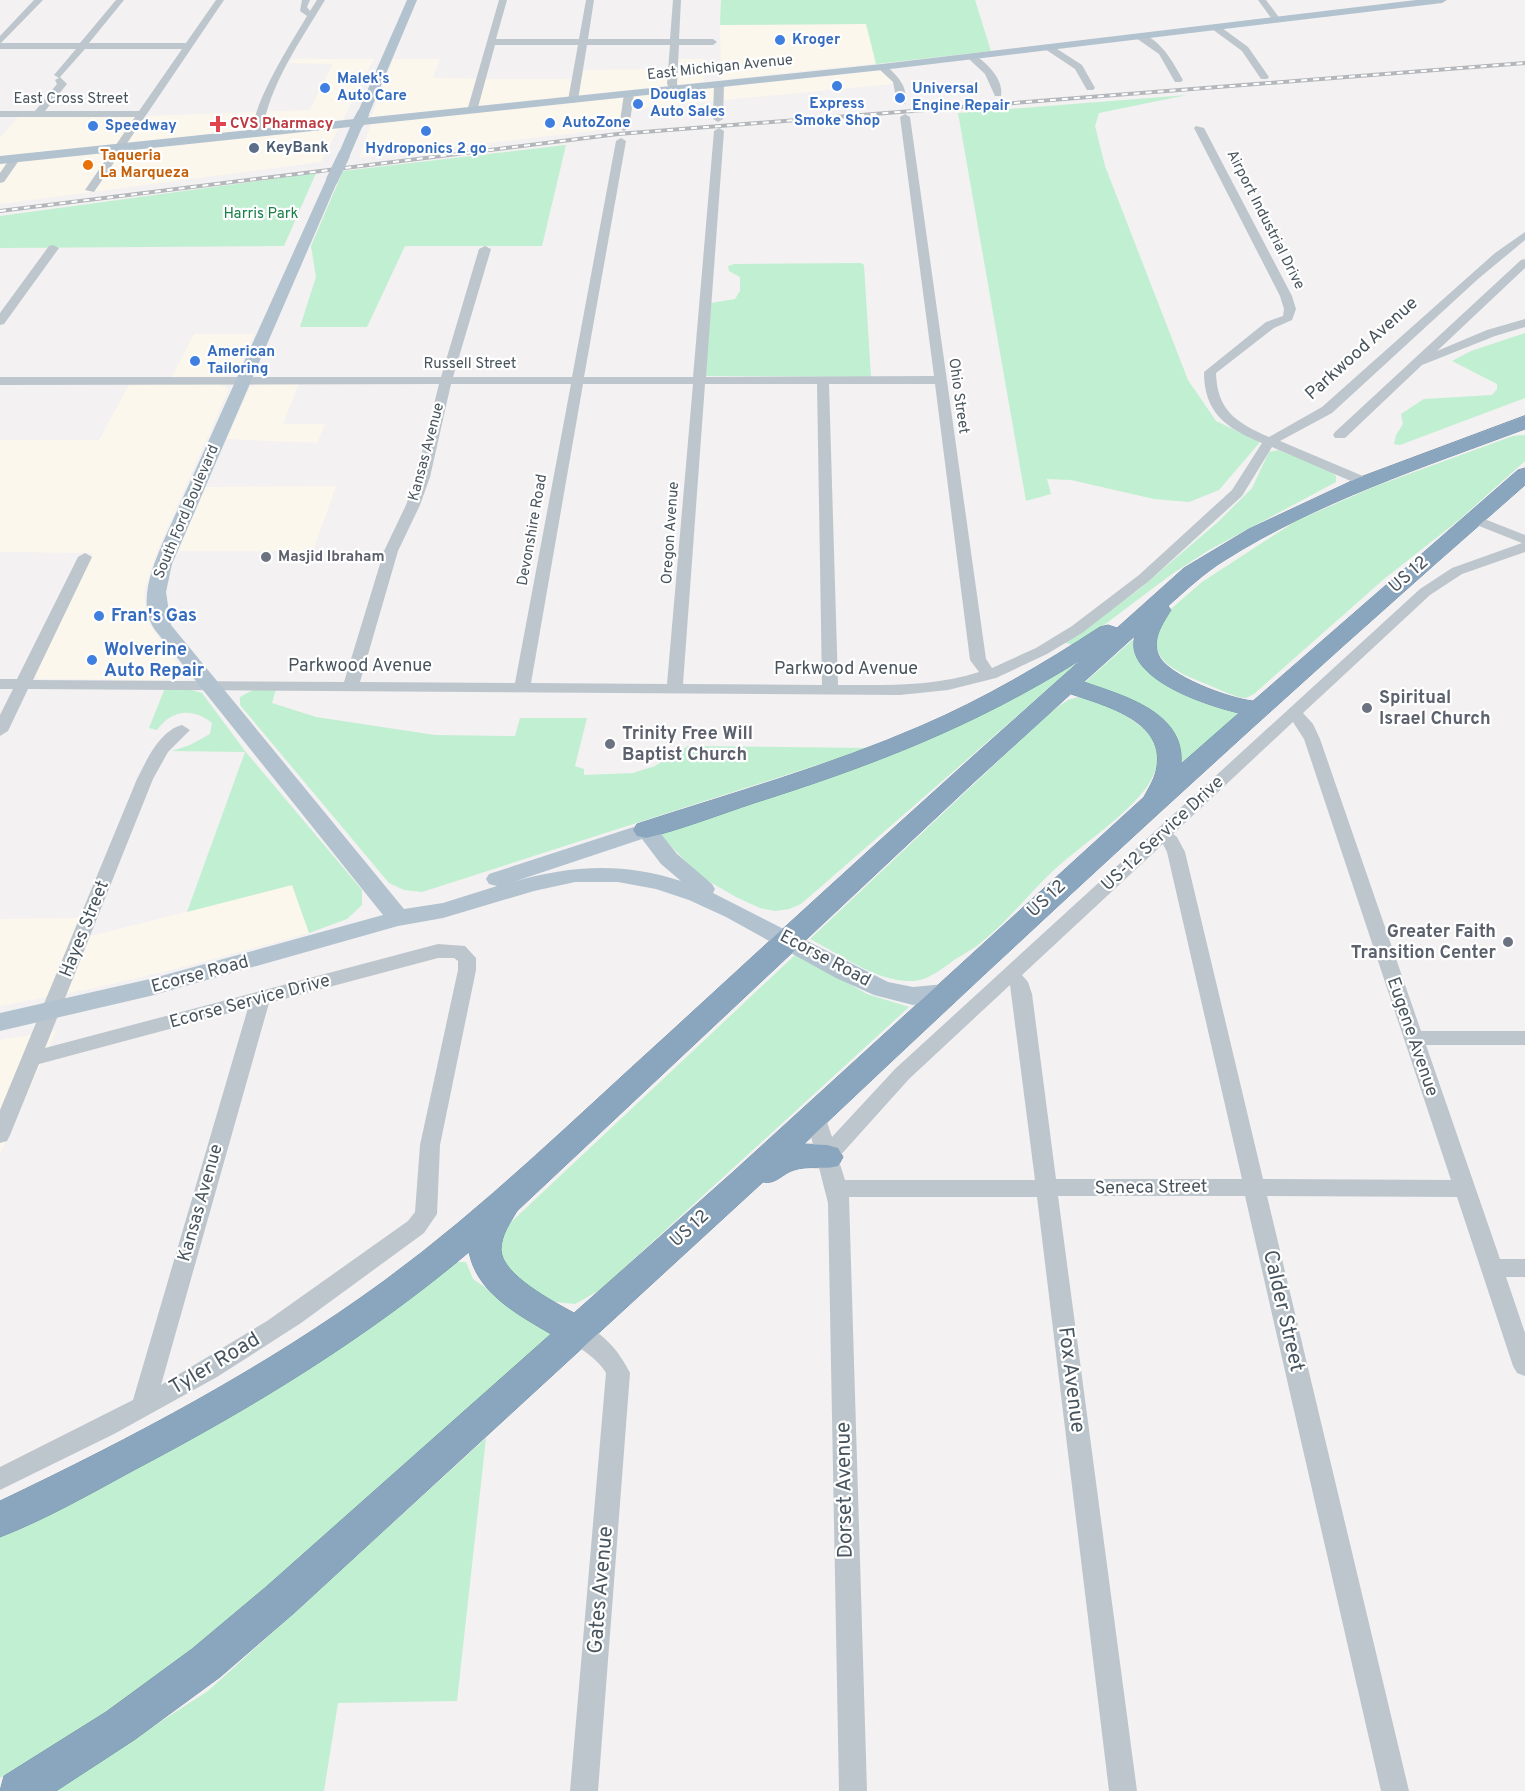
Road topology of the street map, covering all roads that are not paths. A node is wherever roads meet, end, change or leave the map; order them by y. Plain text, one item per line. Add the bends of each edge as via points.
1 (39, 0) edge
2 (120, 0) edge
3 (220, 0) edge
4 (306, 0) edge
5 (321, 0) edge
6 (412, 0) edge
7 (503, 0) edge
8 (590, 0) edge
9 (677, 0) edge
10 (1262, 0) edge
11 (1442, 0) edge
12 (312, 16) junction
13 (1277, 20) junction
14 (1215, 27) junction
15 (1139, 36) junction
16 (0, 41) edge
17 (491, 42) junction
18 (583, 42) junction
19 (675, 42) junction
20 (713, 42) dead end
21 (0, 46) edge
22 (82, 46) junction
23 (188, 46) junction
24 (1048, 47) junction
25 (972, 57) junction
26 (882, 67) junction
27 (1264, 77) dead end
28 (1178, 80) dead end
29 (718, 84) junction
30 (1090, 88) dead end
31 (674, 89) junction
32 (998, 93) dead end
33 (629, 94) junction
34 (573, 100) junction
35 (902, 102) dead end
36 (472, 111) junction
37 (0, 114) edge
38 (38, 114) junction
39 (142, 114) junction
40 (905, 117) dead end
41 (624, 128) dead end
42 (1199, 128) dead end
43 (257, 133) junction
44 (621, 141) dead end
45 (119, 148) junction
46 (15, 159) junction
47 (0, 160) edge
48 (0, 180) edge
49 (90, 190) dead end
50 (1525, 235) edge
51 (52, 248) dead end
52 (485, 249) dead end
53 (1525, 262) edge
54 (0, 321) edge
55 (1525, 323) edge
56 (1414, 365) junction
57 (699, 379) junction
58 (446, 380) junction
59 (577, 380) junction
60 (824, 380) junction
61 (939, 380) junction
62 (0, 381) edge
63 (243, 381) junction
64 (1520, 426) edge
65 (1340, 435) dead end
66 (1269, 443) junction
67 (1525, 474) edge
68 (1365, 482) junction
69 (1474, 519) junction
70 (1525, 540) edge
71 (1525, 548) edge
72 (85, 557) dead end
73 (1192, 573) junction
74 (990, 675) junction
75 (0, 684) edge
76 (22, 684) junction
77 (210, 684) junction
78 (1070, 685) junction
79 (351, 686) junction
80 (522, 687) junction
81 (675, 688) junction
82 (830, 690) junction
83 (1260, 708) junction
84 (1293, 713) junction
85 (182, 730) dead end
86 (0, 731) edge
87 (1150, 808) junction
88 (646, 830) junction
89 (1162, 836) junction
90 (714, 900) junction
91 (398, 918) junction
92 (788, 940) junction
93 (1009, 975) junction
94 (945, 993) junction
95 (260, 1000) junction
96 (51, 1011) junction
97 (0, 1022) edge
98 (1413, 1038) junction
99 (1525, 1038) edge
100 (31, 1059) junction
101 (815, 1113) junction
102 (0, 1135) edge
103 (832, 1171) junction
104 (1255, 1187) junction
105 (1047, 1189) junction
106 (1465, 1189) junction
107 (504, 1203) junction
108 (416, 1227) joint
109 (1492, 1268) junction
110 (1525, 1268) edge
111 (613, 1296) junction
112 (575, 1331) junction
113 (1525, 1366) edge
114 (143, 1407) junction
115 (0, 1479) edge
116 (0, 1520) edge
117 (20, 1791) edge
118 (584, 1791) edge
119 (853, 1791) edge
120 (1123, 1791) edge
121 (1395, 1791) edge

1 - 16 street
2 - 22 street
3 - 23 street
4 - 12 street via 304,11
5 - 12 street
6 - 63 main road, South Ford Boulevard, bridge
7 - 17 street
8 - 18 street
9 - 19 street
10 - 13 street
11 - 13 main road, East Michigan Avenue
12 - 43 street via 260,112
13 - 14 main road, East Michigan Avenue
14 - 15 main road, East Michigan Avenue
14 - 27 street via 1245,49
15 - 24 main road, East Michigan Avenue
15 - 28 street via 1164,52
17 - 18 street
17 - 36 street
18 - 19 street
18 - 34 street
19 - 20 street
19 - 31 street
21 - 22 street
22 - 23 street
22 - 38 street via 59,78 62,84
23 - 39 street
24 - 25 main road, East Michigan Avenue
24 - 30 street via 1079,67
25 - 26 main road, East Michigan Avenue
25 - 32 street via 995,79
26 - 29 main road, East Michigan Avenue
26 - 35 street via 899,83
29 - 31 main road, East Michigan Avenue
29 - 57 street, Oregon Avenue via 719,125
31 - 33 main road, East Michigan Avenue
33 - 34 main road, East Michigan Avenue
33 - 41 street
34 - 36 main road, East Michigan Avenue
36 - 43 main road, East Michigan Avenue
37 - 38 street, East Cross Street
38 - 39 street, East Cross Street
39 - 45 street
40 - 61 street, Ohio Street
42 - 66 street, Airport Industrial Drive via 1290,309 1288,318 1270,325 1210,372 1210,389 1218,409 1243,430
43 - 45 main road, East Michigan Avenue
44 - 59 street, Devonshire Road
45 - 46 main road, East Michigan Avenue
45 - 49 street
46 - 47 main road, East Michigan Avenue
46 - 48 street
50 - 66 street, Parkwood Avenue via 1325,411
51 - 54 street
52 - 58 street, Kansas Avenue
53 - 56 street
55 - 56 street
56 - 65 street
57 - 59 street, Russell Street
57 - 60 street, Russell Street
57 - 81 street, Oregon Avenue
58 - 59 street, Russell Street
58 - 63 street, Russell Street
58 - 79 street, Kansas Avenue via 423,477 391,551
59 - 80 street, Devonshire Road
60 - 61 street, Russell Street
60 - 82 street
61 - 74 street, Ohio Street via 978,660
62 - 63 street, Russell Street
63 - 77 main road, South Ford Boulevard via 169,550 155,594 162,626
64 - 68 highway
66 - 68 street, Airport Industrial Drive
66 - 74 street, Parkwood Avenue via 1256,457 1237,493 1125,594 1045,647
67 - 69 highway, US 12 / US 12
68 - 73 highway via 1257,533
69 - 70 street
69 - 83 highway, US 12 / US 12
71 - 84 street, US-12 Service Drive via 1473,564 1442,579
72 - 76 street
73 - 78 highway
73 - 83 highway via 1147,629 1144,644 1148,659 1168,678 1183,685 1238,707
73 - 88 highway via 1044,674 954,720 867,756
74 - 82 street, Parkwood Avenue via 933,688
75 - 76 street, Parkwood Avenue
76 - 77 street, Parkwood Avenue
76 - 86 street
77 - 79 street, Parkwood Avenue
77 - 91 main road, South Ford Boulevard
78 - 87 highway via 1132,708 1162,729 1170,766
78 - 92 highway
79 - 80 street, Parkwood Avenue
80 - 81 street, Parkwood Avenue
81 - 82 street, Parkwood Avenue
83 - 87 highway, US 12 / US 12
84 - 89 street, US-12 Service Drive
84 - 98 street, Eugene Avenue via 1305,724 1312,739
85 - 96 street, Hayes Street via 161,749 145,779
87 - 94 highway, US 12 / US 12
88 - 90 main road, Ecorse Road via 669,859
88 - 91 main road, Ecorse Road via 411,909
89 - 93 street, US-12 Service Drive
89 - 104 street, Calder Street via 1171,841 1176,852
90 - 91 main road, Ecorse Road via 648,878 584,875 539,882 415,917
90 - 92 main road, Ecorse Road
91 - 96 main road, Ecorse Road via 145,990
92 - 94 main road, Ecorse Road via 882,989 913,996
92 - 107 highway
93 - 103 street, US-12 Service Drive via 902,1074
93 - 105 street, Fox Avenue via 1021,986
94 - 101 highway, US 12 / US 12
95 - 100 street, Ecorse Service Drive
95 - 108 street, Ecorse Service Drive via 438,951 458,951 466,958 467,970 430,1145 426,1214
95 - 114 street, Kansas Avenue
96 - 97 main road, Ecorse Road
96 - 100 street, Hayes Street
98 - 99 street
98 - 106 street, Eugene Avenue
100 - 102 street, Hayes Street
101 - 103 street, Dorset Avenue
101 - 111 highway, US 12 / US 12
103 - 105 street, Seneca Street
103 - 111 highway via 798,1155 782,1160 633,1289
103 - 119 street, Dorset Avenue
104 - 105 street, Seneca Street
104 - 106 street, Seneca Street
104 - 121 street, Calder Street
105 - 120 street, Fox Avenue
106 - 109 street, Eugene Avenue
107 - 112 highway via 487,1236 486,1263 505,1286
107 - 116 highway via 363,1315 234,1398 98,1473
108 - 114 street, Tyler Road via 275,1328
109 - 110 street
109 - 113 street, Eugene Avenue
111 - 112 highway, US 12 / US 12
112 - 117 highway, US 12 via 206,1663 120,1726
112 - 118 street, Gates Avenue via 601,1347 618,1373
114 - 115 street, Tyler Road

